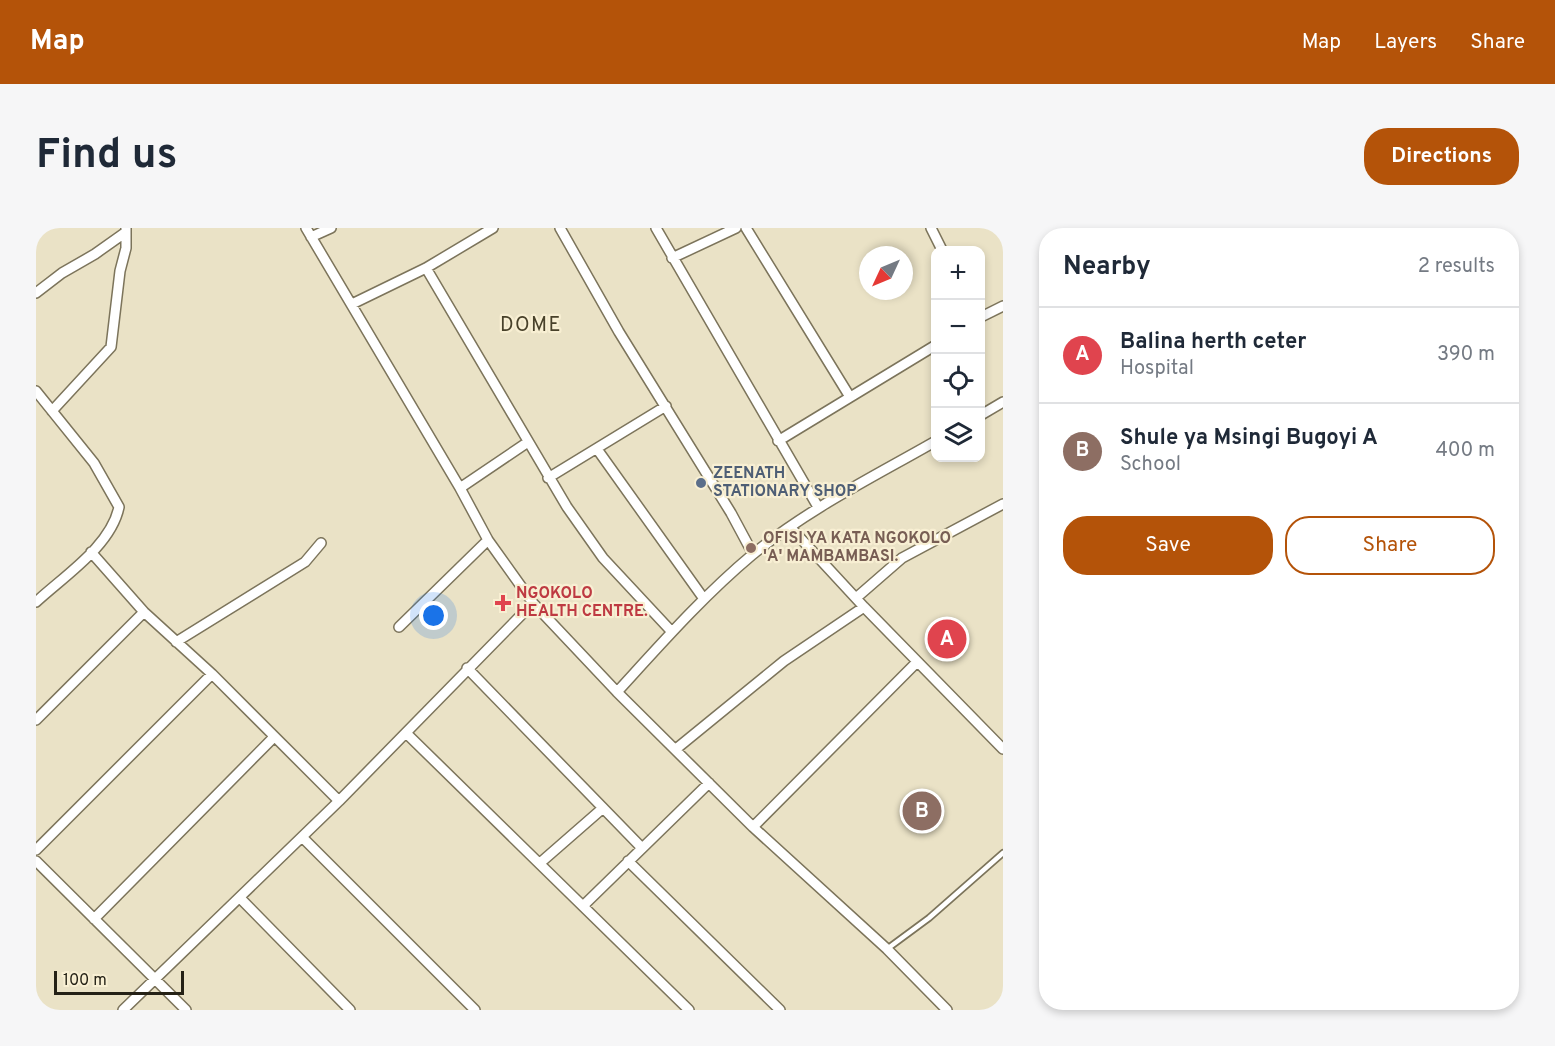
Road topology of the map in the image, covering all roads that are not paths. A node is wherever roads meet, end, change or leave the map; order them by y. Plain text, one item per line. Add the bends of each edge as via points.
1 (331, 228) edge
2 (493, 228) edge
3 (560, 228) edge
4 (656, 228) edge
5 (736, 228) edge
6 (746, 228) edge
7 (931, 228) edge
8 (126, 230) edge
9 (309, 232) edge
10 (940, 246) edge
11 (672, 258) junction
12 (426, 268) junction
13 (36, 293) edge
14 (352, 304) junction
15 (1003, 306) edge
16 (985, 315) edge
17 (931, 348) edge
18 (36, 391) edge
19 (849, 397) junction
20 (1003, 402) edge
21 (666, 406) junction
22 (52, 411) junction
23 (985, 413) edge
24 (778, 441) junction
25 (528, 442) junction
26 (931, 444) edge
27 (597, 449) junction
28 (548, 478) junction
29 (460, 488) junction
30 (1003, 504) edge
31 (818, 507) junction
32 (790, 528) junction
33 (488, 540) junction
34 (321, 543) dead end
35 (91, 552) junction
36 (753, 554) junction
37 (856, 598) junction
38 (704, 599) junction
39 (36, 602) edge
40 (533, 603) junction
41 (864, 607) junction
42 (144, 612) junction
43 (399, 627) dead end
44 (672, 632) junction
45 (176, 642) junction
46 (917, 662) junction
47 (467, 668) junction
48 (212, 674) junction
49 (617, 692) junction
50 (36, 720) edge
51 (406, 733) junction
52 (274, 737) junction
53 (1003, 749) edge
54 (676, 750) junction
55 (710, 783) junction
56 (339, 801) junction
57 (603, 807) junction
58 (753, 827) junction
59 (302, 837) junction
60 (641, 847) junction
61 (36, 850) edge
62 (1003, 853) edge
63 (36, 861) edge
64 (628, 861) junction
65 (540, 862) junction
66 (241, 899) junction
67 (584, 905) junction
68 (94, 919) junction
69 (887, 949) junction
70 (153, 980) junction
71 (945, 1009) edge
72 (123, 1010) edge
73 (186, 1010) edge
74 (350, 1010) edge
75 (475, 1010) edge
76 (689, 1010) edge
77 (780, 1010) edge

1 - 9 street
2 - 12 street
3 - 21 street
4 - 11 street
5 - 11 street
6 - 19 street
7 - 10 street
8 - 13 street
8 - 22 street via 111,347
9 - 14 street
11 - 24 street
12 - 14 street
12 - 25 street
14 - 29 street
15 - 16 street
17 - 19 street
18 - 22 street
19 - 24 street
20 - 23 street
21 - 27 street
21 - 36 street
22 - 35 street via 94,463 120,507 117,518
24 - 31 street
25 - 28 street
25 - 29 street
26 - 31 street
27 - 28 street
27 - 38 street
28 - 44 street via 603,558
29 - 33 street
30 - 37 street via 902,558
31 - 32 street
32 - 36 street
32 - 37 street
33 - 40 street
33 - 43 street
34 - 45 street via 305,562
35 - 39 street
35 - 42 street
36 - 38 street
37 - 41 street
38 - 44 street
40 - 47 street
40 - 49 street
41 - 46 street
41 - 54 street via 784,661
42 - 45 street
42 - 50 street
44 - 49 street
45 - 48 street
46 - 53 street
46 - 58 street
47 - 51 street
47 - 57 street
48 - 52 street
48 - 61 street
49 - 54 street
51 - 56 street
51 - 65 street
52 - 56 street
52 - 68 street
54 - 55 street
55 - 58 street
55 - 60 street
56 - 59 street
57 - 60 street
57 - 65 street
58 - 69 street
59 - 66 street
59 - 75 street
60 - 64 street
62 - 69 lane
63 - 68 street
64 - 67 street
64 - 77 street
65 - 67 street
66 - 70 street
66 - 74 street
67 - 76 street
68 - 70 street
69 - 71 street
70 - 72 street
70 - 73 street

